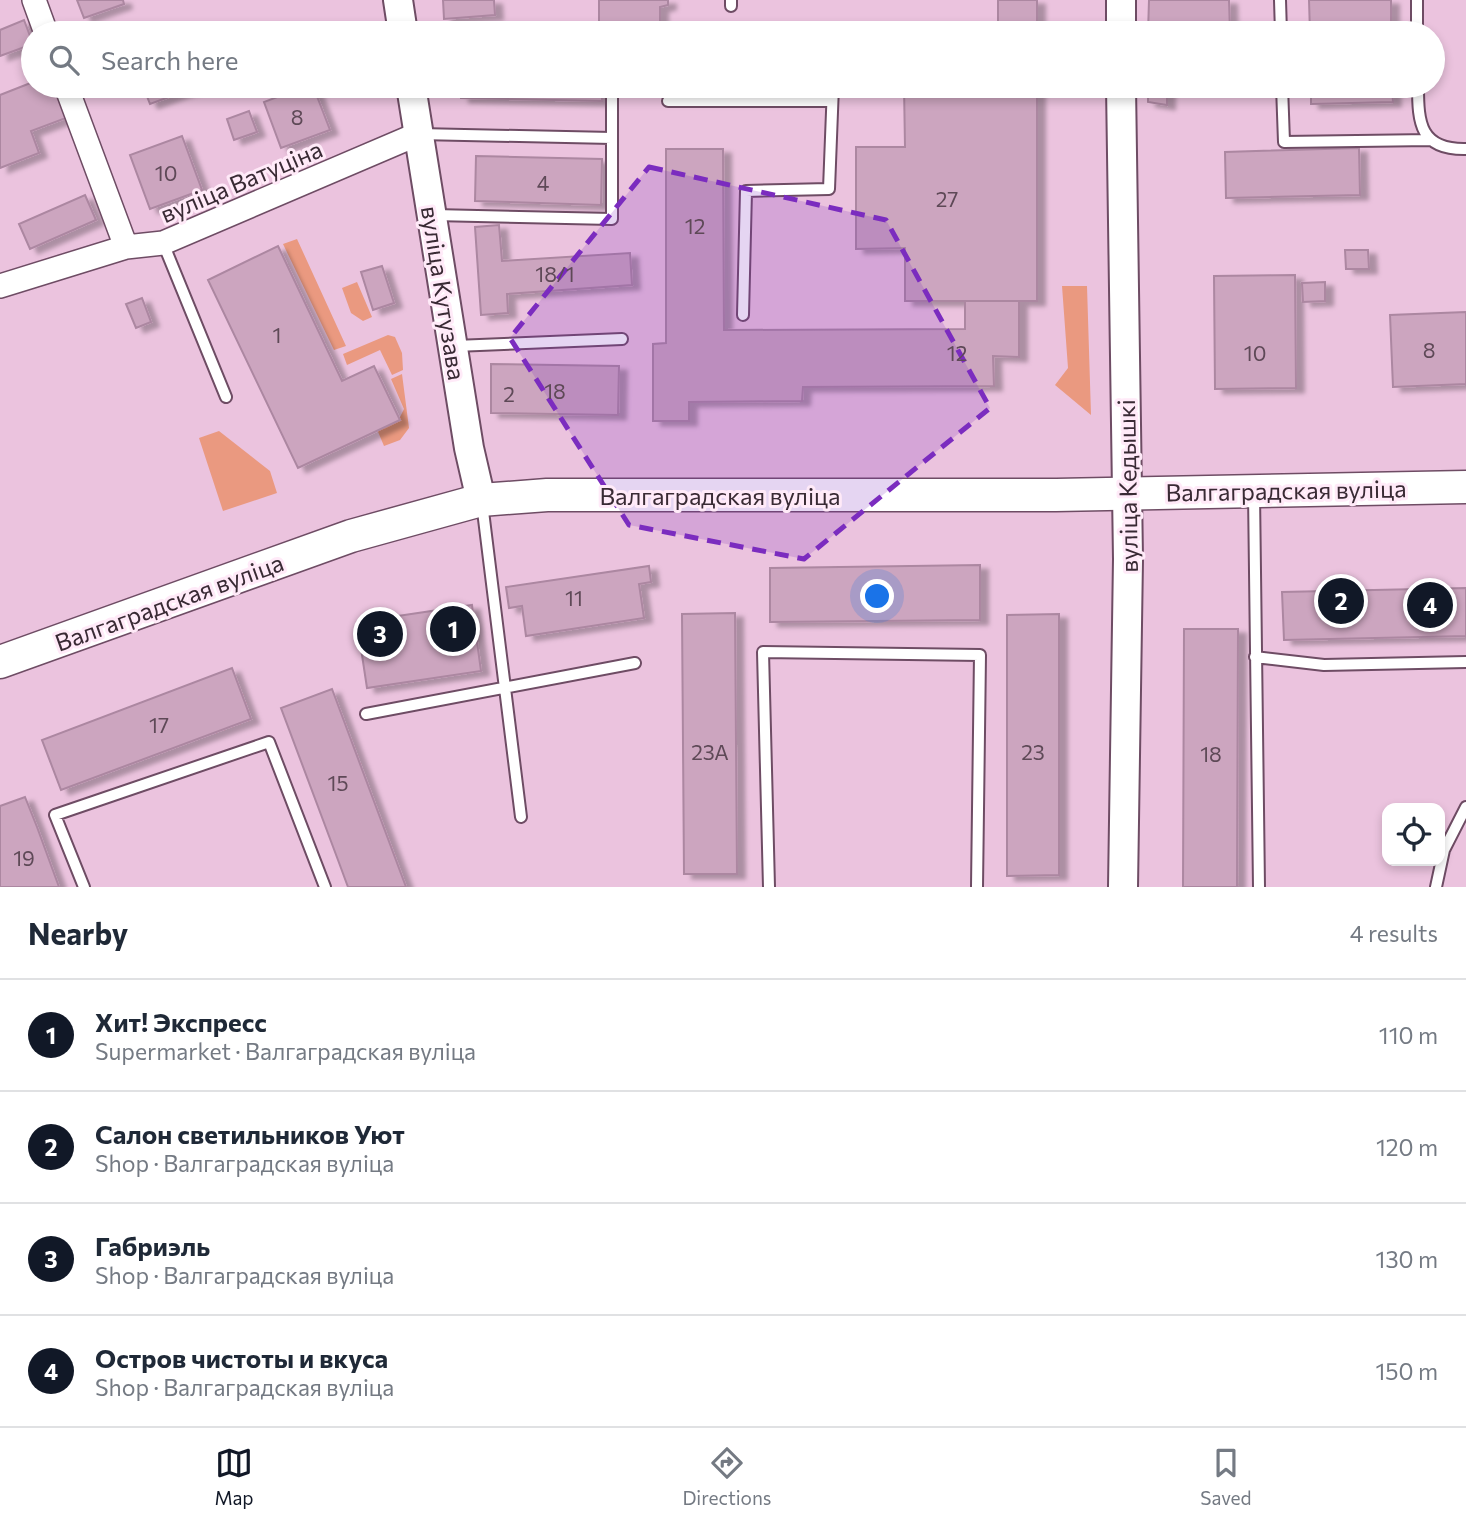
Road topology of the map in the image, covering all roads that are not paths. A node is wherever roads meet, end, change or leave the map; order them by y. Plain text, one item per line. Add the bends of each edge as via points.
1 (34, 0) edge
2 (398, 0) edge
3 (1121, 0) edge
4 (1280, 0) edge
5 (1417, 0) edge
6 (42, 21) edge
7 (401, 21) edge
8 (1121, 21) edge
9 (1281, 21) edge
10 (1417, 21) edge
11 (70, 98) edge
12 (413, 98) edge
13 (612, 98) edge
14 (832, 98) edge
15 (1121, 98) edge
16 (1282, 98) edge
17 (1418, 98) edge
18 (668, 101) dead end
19 (832, 101) junction
20 (418, 134) junction
21 (612, 138) junction
22 (1430, 140) junction
23 (1466, 149) edge
24 (431, 215) junction
25 (163, 243) junction
26 (126, 247) junction
27 (0, 286) edge
28 (743, 316) dead end
29 (622, 339) dead end
30 (452, 346) junction
31 (226, 397) dead end
32 (1466, 487) edge
33 (1254, 490) junction
34 (1127, 492) junction
35 (481, 500) junction
36 (1255, 657) junction
37 (0, 662) edge
38 (1466, 662) edge
39 (635, 663) dead end
40 (505, 689) junction
41 (366, 714) dead end
42 (1466, 807) edge
43 (521, 817) dead end
44 (84, 887) edge
45 (324, 887) edge
46 (769, 887) edge
47 (977, 887) edge
48 (1124, 887) edge
49 (1259, 887) edge
50 (1436, 887) edge

1 - 6 street
2 - 7 street
3 - 8 street
4 - 9 lane
5 - 10 lane
11 - 26 street
12 - 20 street, вуліца Кутузава
13 - 21 lane
14 - 19 lane
15 - 34 street, вуліца Кедышкі
16 - 22 lane via 1284,142
17 - 22 lane via 1418,120
18 - 19 lane
19 - 28 lane via 829,189 746,191
20 - 21 lane
20 - 24 street, вуліца Кутузава
20 - 25 street, вуліца Ватуціна
21 - 24 lane via 612,219
22 - 23 lane via 1455,150
24 - 30 street, вуліца Кутузава
25 - 26 street, вуліца Ватуціна
25 - 31 lane
26 - 27 street, вуліца Ватуціна
29 - 30 lane
30 - 35 street, вуліца Кутузава
32 - 33 main road, Валгаградская вуліца
33 - 34 main road, Валгаградская вуліца
33 - 36 lane
34 - 35 main road, Валгаградская вуліца via 547,495
34 - 48 street, вуліца Кедышкі
35 - 37 main road, Валгаградская вуліца via 351,536
35 - 40 lane
36 - 38 lane via 1324,665
36 - 49 lane
39 - 40 lane
40 - 41 lane
40 - 43 lane
42 - 50 lane via 1444,850
44 - 45 lane via 55,815 269,742
46 - 47 lane via 763,652 980,655

